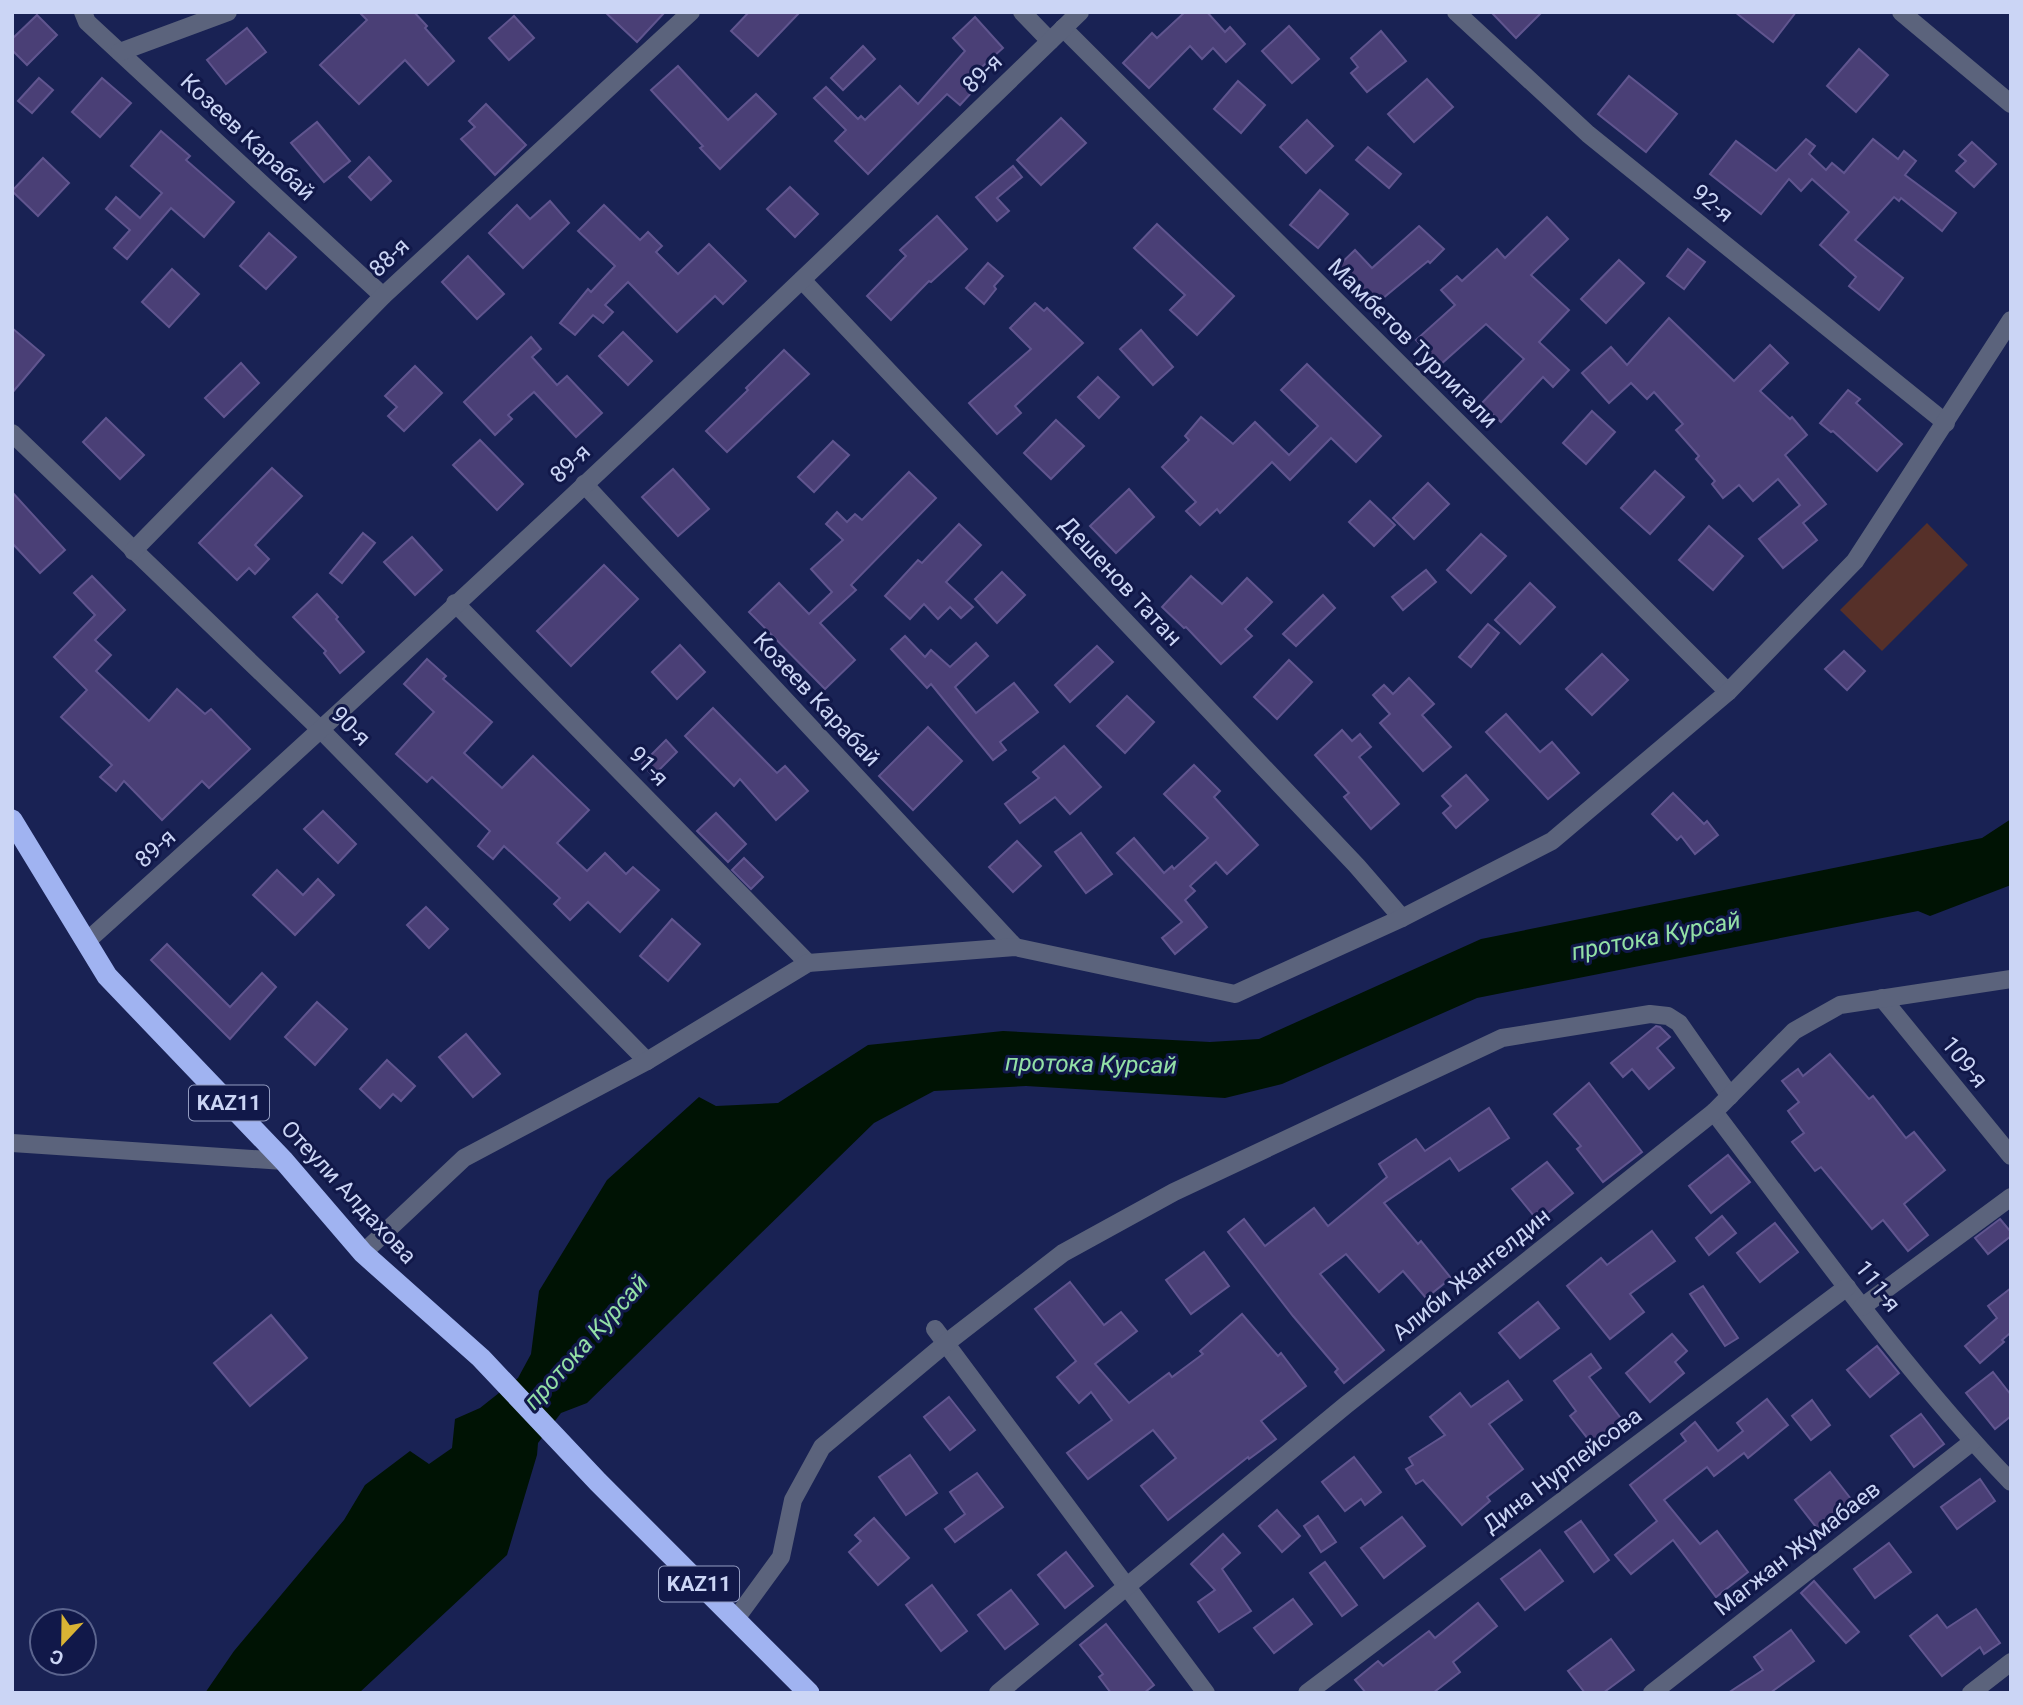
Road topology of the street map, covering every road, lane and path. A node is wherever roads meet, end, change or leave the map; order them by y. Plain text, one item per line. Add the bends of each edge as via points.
1 (83, 12) edge
2 (228, 12) edge
3 (691, 12) edge
4 (1022, 12) edge
5 (1080, 12) edge
6 (1456, 12) edge
7 (1901, 12) edge
8 (1063, 28) junction
9 (1050, 41) junction
10 (120, 51) junction
11 (2011, 104) edge
12 (802, 280) junction
13 (383, 296) junction
14 (2011, 320) edge
15 (1946, 423) junction
16 (12, 433) edge
17 (584, 484) junction
18 (133, 551) junction
19 (455, 603) junction
20 (1728, 692) junction
21 (322, 731) junction
22 (12, 820) edge
23 (1402, 918) junction
24 (86, 942) junction
25 (1015, 947) junction
26 (808, 962) junction
27 (2011, 979) edge
28 (1882, 998) junction
29 (647, 1061) junction
30 (1730, 1096) junction
31 (1714, 1112) junction
32 (12, 1143) edge
33 (2011, 1156) edge
34 (284, 1161) junction
35 (2011, 1197) edge
36 (363, 1253) junction
37 (1847, 1287) junction
38 (1862, 1307) junction
39 (940, 1337) junction
40 (1972, 1442) junction
41 (2011, 1482) edge
42 (1126, 1586) junction
43 (735, 1620) junction
44 (2011, 1662) edge
45 (809, 1693) edge
46 (998, 1693) edge
47 (1206, 1693) edge
48 (1307, 1693) edge
49 (1652, 1693) edge
50 (1971, 1693) edge

1 - 10 street, Козеев Карабай via 87,22
2 - 10 street
3 - 13 street, 88-я
4 - 9 street
5 - 8 street, 89-я
6 - 15 street, 92-я via 1588,134
7 - 11 street
8 - 9 street, 89-я
8 - 20 street, Мамбетов Турлигали
9 - 12 street, 89-я
10 - 13 street, Козеев Карабай
12 - 17 street, 89-я
12 - 23 street, Дешенов Татан
13 - 18 street, 88-я
14 - 15 street
15 - 20 street via 1856,561
16 - 18 street, 90-я
17 - 19 street, 89-я
17 - 25 street, Козеев Карабай
18 - 21 street, 90-я
19 - 21 street, 89-я
19 - 26 street, 91-я
20 - 23 street via 1552,841
21 - 24 street, 89-я
21 - 29 street, 90-я
22 - 24 highway, Отеули Алдахова / KAZ11
23 - 25 street via 1236,994
24 - 34 highway, Отеули Алдахова / KAZ11 via 107,976
25 - 26 street
26 - 29 street
27 - 28 street, Алиби Жангелдин
28 - 30 street, Алиби Жангелдин via 1840,1005 1794,1031
28 - 33 street, 109-я
29 - 36 street via 464,1158
30 - 31 street, Алиби Жангелдин
30 - 39 street via 1679,1023 1668,1016 1650,1014 1502,1038 1174,1192 1063,1253
31 - 37 street, 111-я
31 - 42 street, Алиби Жангелдин
32 - 34 street
34 - 36 highway, Отеули Алдахова / KAZ11
35 - 38 street
36 - 43 highway, Отеули Алдахова / KAZ11 via 481,1358
37 - 38 street, 111-я
37 - 48 street, Дина Нурпейсова
38 - 40 street, 111-я
39 - 42 street
39 - 43 street via 822,1447 793,1500 781,1557
40 - 41 street, 111-я
40 - 49 street, Магжан Жумабаев
42 - 46 street, Алиби Жангелдин
42 - 47 street
43 - 45 highway, KAZ11
44 - 50 street

